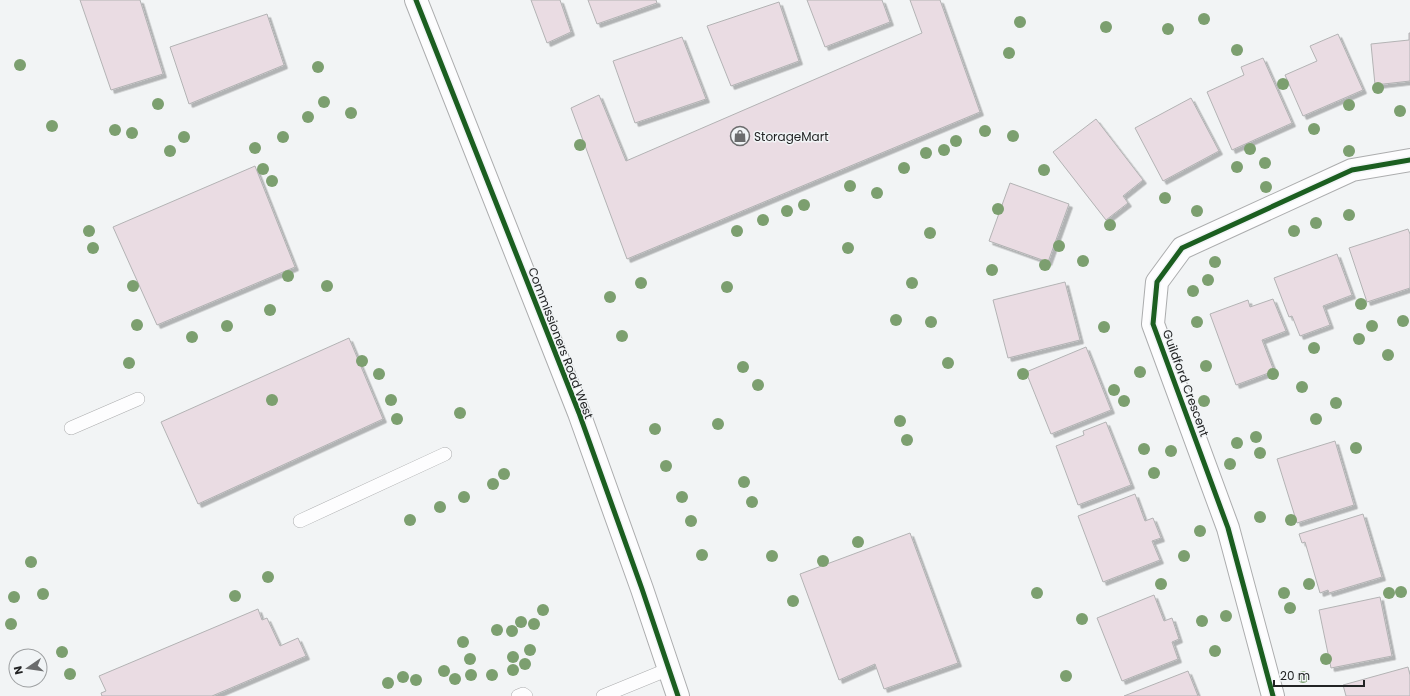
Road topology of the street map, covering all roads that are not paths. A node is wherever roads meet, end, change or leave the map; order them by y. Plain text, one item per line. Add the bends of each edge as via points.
1 (416, 0) edge
2 (1410, 160) edge
3 (138, 399) dead end
4 (71, 428) dead end
5 (445, 454) dead end
6 (300, 520) dead end
7 (669, 669) junction
8 (518, 696) edge
9 (526, 696) edge
10 (603, 696) edge
11 (678, 696) edge
12 (1273, 696) edge

1 - 7 main road, Commissioners Road West via 579,412
2 - 12 main road, Guildford Crescent via 1352,170 1182,248 1157,282 1154,324 1228,528
3 - 4 lane
5 - 6 lane
7 - 10 lane
7 - 11 main road, Commissioners Road West
8 - 9 lane

